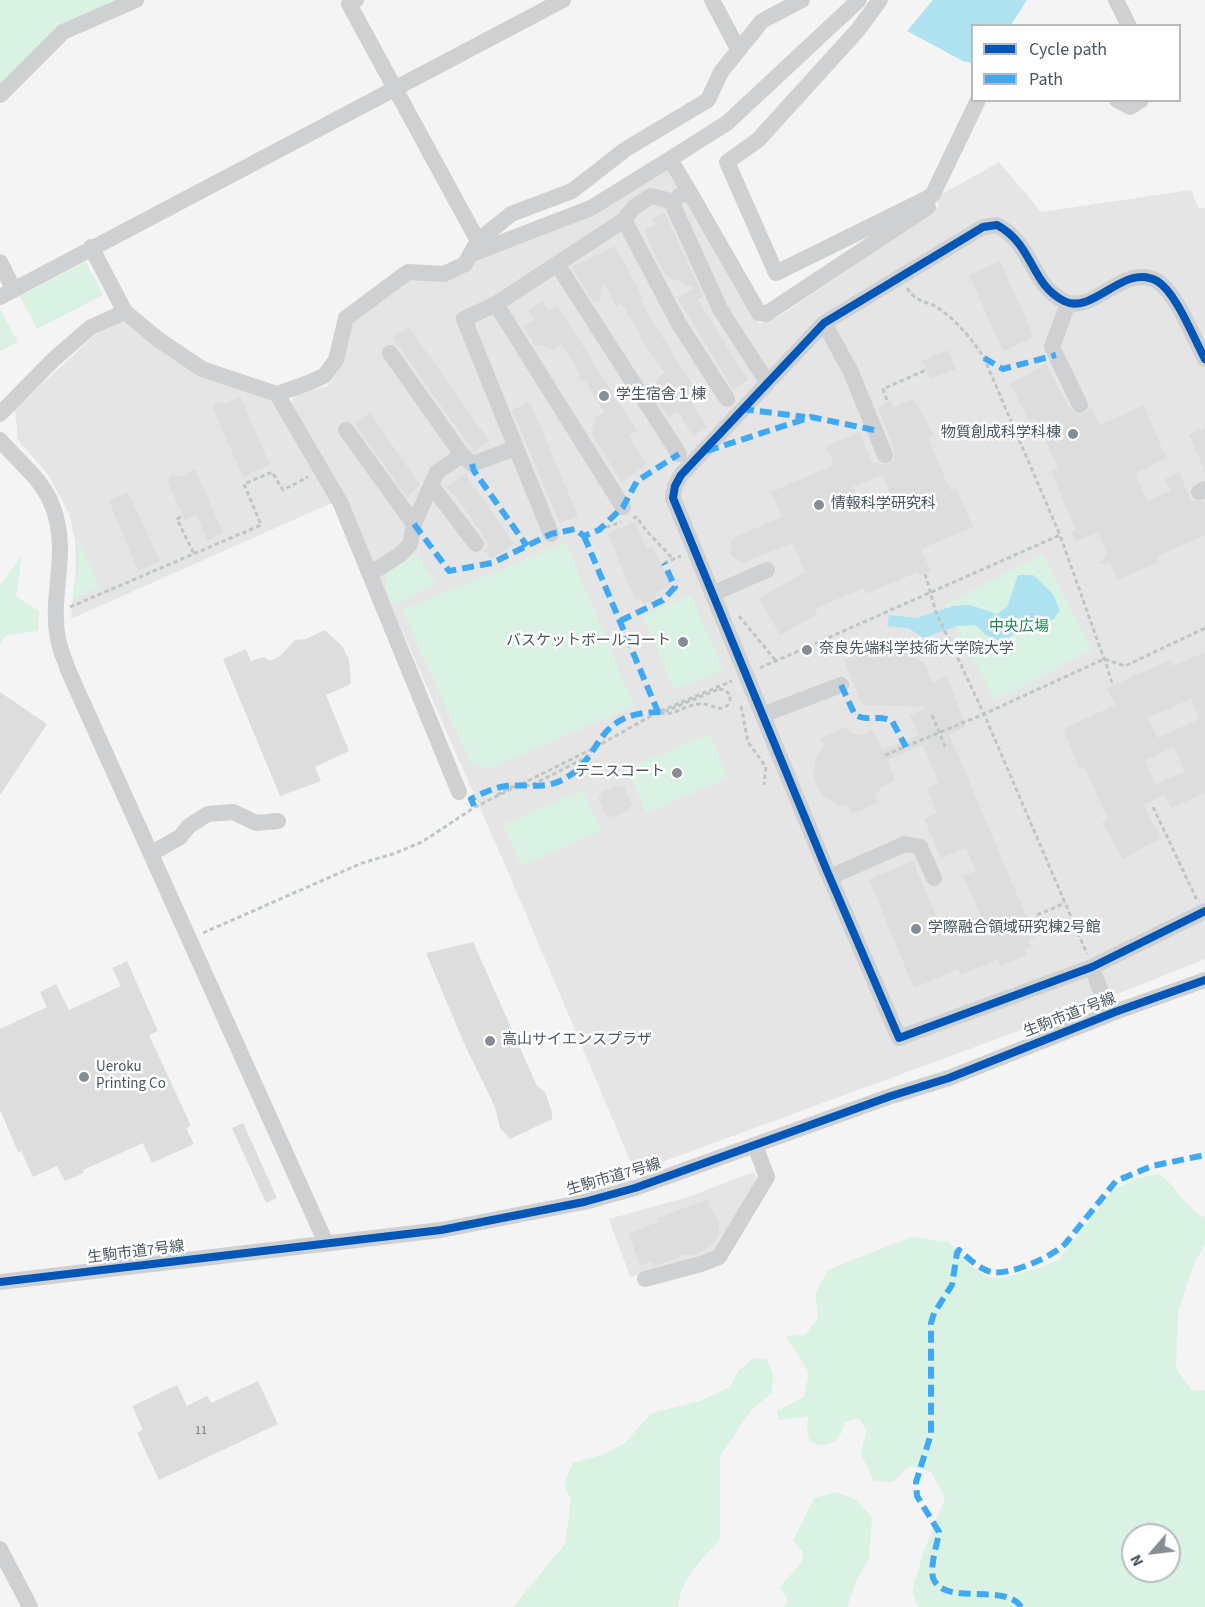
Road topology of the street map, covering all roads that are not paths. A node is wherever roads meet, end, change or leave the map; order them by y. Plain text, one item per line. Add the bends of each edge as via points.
1 (136, 0) edge
2 (563, 0) edge
3 (712, 0) edge
4 (802, 0) edge
5 (859, 0) edge
6 (880, 0) edge
7 (1116, 0) edge
8 (348, 1) edge
9 (1128, 24) edge
10 (738, 49) junction
11 (395, 87) junction
12 (0, 95) edge
13 (977, 102) edge
14 (1121, 102) edge
15 (1139, 102) edge
16 (670, 159) junction
17 (689, 191) junction
18 (926, 199) junction
19 (671, 201) junction
20 (624, 220) junction
21 (91, 247) junction
22 (476, 247) junction
23 (0, 262) edge
24 (557, 264) junction
25 (7, 294) edge
26 (1068, 303) junction
27 (496, 304) junction
28 (125, 312) junction
29 (824, 323) junction
30 (390, 353) dead end
31 (1205, 358) edge
32 (767, 382) junction
33 (277, 394) junction
34 (727, 399) dead end
35 (1080, 405) dead end
36 (0, 414) edge
37 (346, 430) dead end
38 (0, 440) edge
39 (516, 448) junction
40 (679, 454) dead end
41 (462, 455) junction
42 (885, 455) dead end
43 (431, 485) junction
44 (623, 507) dead end
45 (414, 524) junction
46 (551, 534) dead end
47 (476, 544) dead end
48 (767, 570) dead end
49 (370, 574) junction
50 (711, 594) junction
51 (841, 685) dead end
52 (762, 715) junction
53 (459, 792) dead end
54 (278, 821) dead end
55 (152, 853) junction
56 (830, 877) junction
57 (934, 878) dead end
58 (1203, 912) edge
59 (1092, 967) junction
60 (1205, 980) edge
61 (1109, 1014) junction
62 (755, 1146) junction
63 (326, 1244) junction
64 (645, 1278) dead end
65 (0, 1281) edge
66 (0, 1549) edge
67 (30, 1607) edge

1 - 12 street via 63,32
2 - 11 street
3 - 10 street
4 - 10 street via 762,21
5 - 16 street via 728,123
6 - 18 street via 857,31 758,140 727,162 776,273
7 - 9 street
8 - 11 street
10 - 22 street via 708,100 626,149 572,191 511,214
11 - 21 street
11 - 22 street
13 - 18 street via 933,194
14 - 15 street via 1130,107
16 - 17 street
16 - 22 street via 591,208
17 - 18 street via 759,313 766,314 928,207
17 - 19 street
19 - 20 street via 651,196 633,207
19 - 32 street via 720,309
20 - 24 street
20 - 34 street via 679,324
21 - 25 street
21 - 28 street
22 - 33 street via 465,264 444,274 408,272 386,288 346,318 336,360 324,376
23 - 25 street
24 - 27 street
24 - 40 street
26 - 29 street via 1049,293 1018,240 997,225 983,227
26 - 31 street via 1082,303 1136,276 1157,281 1170,293
26 - 35 street via 1052,346
27 - 39 street via 464,319
27 - 44 street
28 - 33 street via 202,369
28 - 36 street via 91,327
29 - 32 street
29 - 42 street via 850,370
30 - 41 street
32 - 50 street via 687,467 675,486 677,512
33 - 49 street via 341,504
37 - 45 street
38 - 55 street via 52,504 62,554 58,638 68,670
39 - 41 street via 472,464
39 - 46 street
41 - 43 street via 437,472
43 - 45 street
43 - 47 street
45 - 49 street via 410,544
48 - 50 street
49 - 53 street
50 - 52 street
51 - 52 street
52 - 56 street
54 - 55 street via 256,823 233,812 208,814
55 - 63 street
56 - 57 street via 905,844 920,847
56 - 59 street via 899,1038
58 - 59 street
59 - 61 street
60 - 61 street, 生駒市道7号線
61 - 62 street, 生駒市道7号線 via 950,1078
62 - 63 street, 生駒市道7号線 via 584,1202 441,1230
62 - 64 street via 767,1177 719,1257
63 - 65 street, 生駒市道7号線
66 - 67 street

